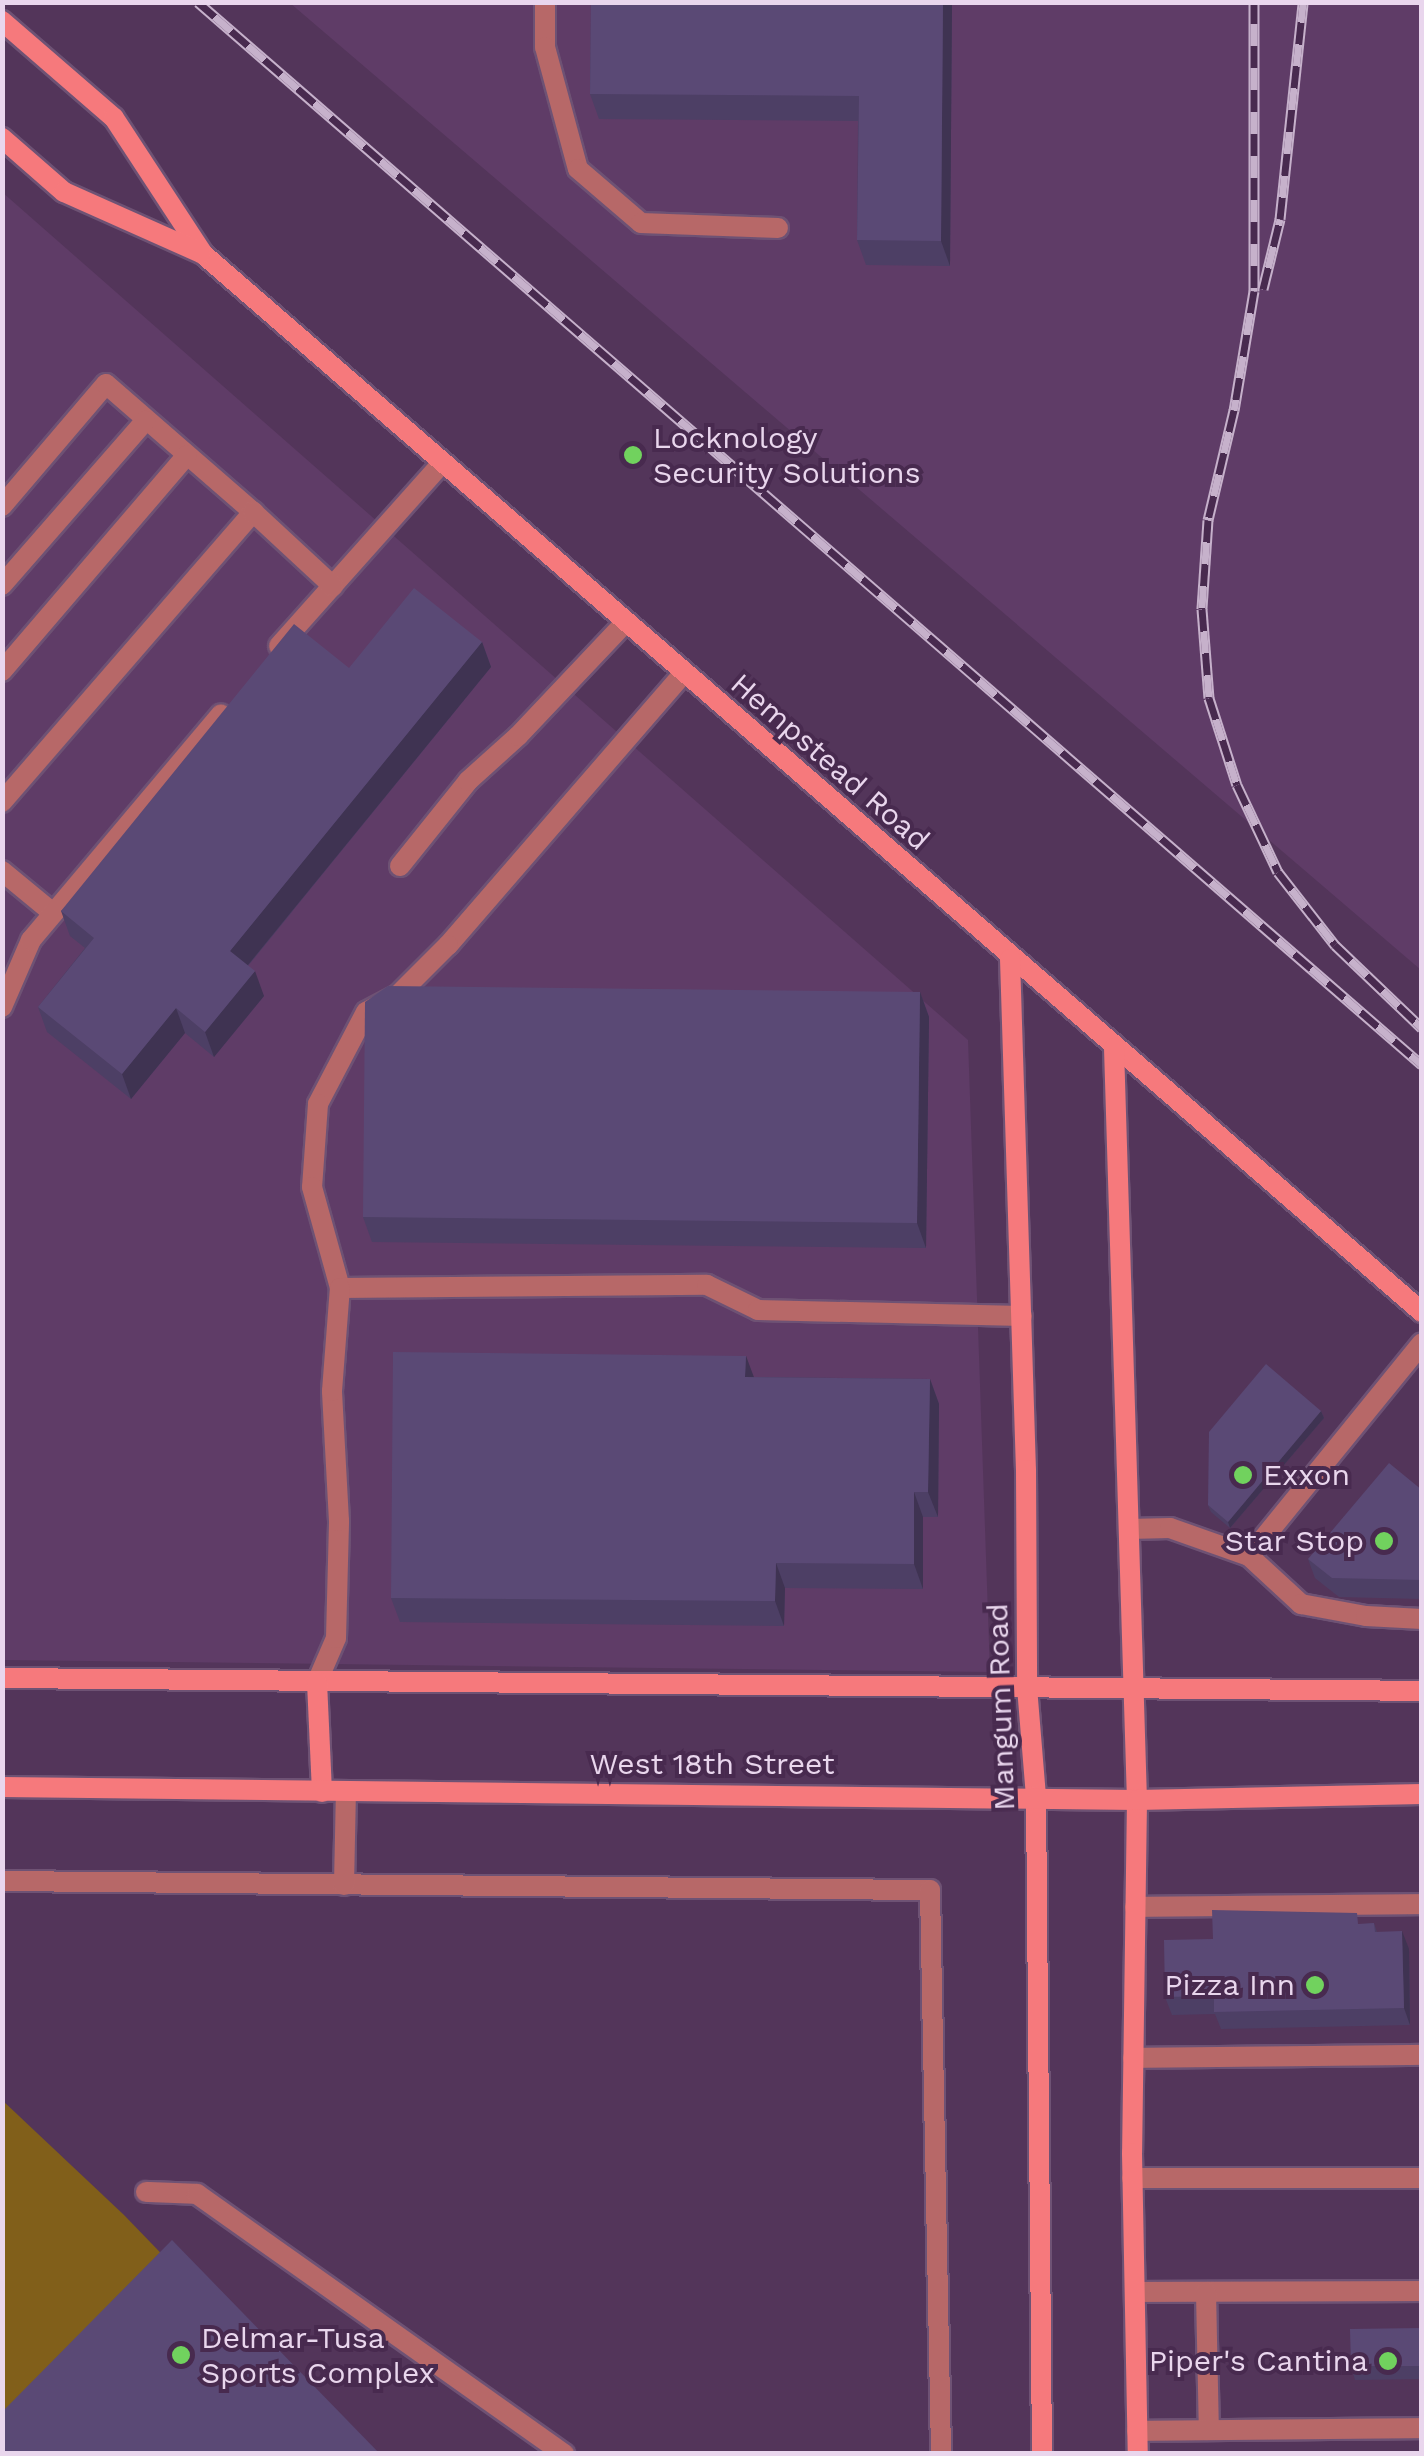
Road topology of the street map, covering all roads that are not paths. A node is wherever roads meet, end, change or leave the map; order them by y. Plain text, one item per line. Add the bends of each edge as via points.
1 (545, 2) edge
2 (2, 21) edge
3 (2, 138) edge
4 (778, 228) dead end
5 (203, 254) junction
6 (146, 421) junction
7 (187, 455) junction
8 (442, 463) junction
9 (2, 506) edge
10 (253, 512) junction
11 (2, 585) edge
12 (332, 586) junction
13 (625, 623) junction
14 (267, 660) edge
15 (2, 671) edge
16 (683, 674) junction
17 (242, 690) edge
18 (2, 802) edge
19 (400, 866) dead end
20 (2, 871) edge
21 (53, 913) junction
22 (1010, 959) junction
23 (2, 1006) edge
24 (1114, 1048) junction
25 (340, 1288) junction
26 (1422, 1312) edge
27 (1022, 1316) junction
28 (1422, 1343) edge
29 (1129, 1529) junction
30 (1248, 1556) junction
31 (1422, 1619) edge
32 (2, 1678) edge
33 (317, 1682) junction
34 (1028, 1688) junction
35 (1134, 1688) junction
36 (1422, 1690) edge
37 (2, 1787) edge
38 (322, 1792) junction
39 (346, 1793) junction
40 (1422, 1794) edge
41 (1036, 1796) junction
42 (1137, 1800) junction
43 (2, 1881) edge
44 (344, 1884) junction
45 (1422, 1904) edge
46 (1136, 1907) junction
47 (1422, 2055) edge
48 (1133, 2058) junction
49 (1132, 2178) junction
50 (1422, 2178) edge
51 (146, 2192) dead end
52 (1422, 2291) edge
53 (1134, 2292) junction
54 (1206, 2292) junction
55 (1422, 2428) edge
56 (1138, 2430) junction
57 (1209, 2430) junction
58 (564, 2454) edge
59 (940, 2454) edge
60 (1042, 2454) edge
61 (1138, 2454) edge

1 - 4 lane via 545,47 578,169 641,223
2 - 5 main road, Hempstead Road via 114,118
3 - 5 main road, Hempstead Road via 64,192
5 - 8 main road, Hempstead Road
6 - 7 lane
6 - 9 lane via 106,384
6 - 11 lane
7 - 10 lane
7 - 15 lane
8 - 12 lane
8 - 13 main road, Hempstead Road
10 - 12 lane
10 - 18 lane
12 - 14 lane
13 - 16 main road, Hempstead Road
13 - 19 lane via 468,781
16 - 22 main road, Hempstead Road
16 - 25 lane via 448,945 398,995 366,1012 318,1104 312,1186
17 - 21 lane
20 - 21 lane
21 - 23 lane via 30,940
22 - 24 main road, Hempstead Road
22 - 27 main road, Mangum Road
24 - 26 main road, Hempstead Road
24 - 29 main road
25 - 27 lane via 707,1284 758,1310
25 - 33 lane via 332,1391 336,1638
27 - 34 main road, Mangum Road
28 - 30 lane
29 - 30 lane via 1170,1528
29 - 35 main road
30 - 31 lane via 1301,1604
32 - 33 main road
33 - 34 main road
33 - 38 main road
34 - 35 main road
34 - 41 main road, Mangum Road
35 - 36 main road
35 - 42 main road
37 - 38 main road, West 18th Street
38 - 39 main road, West 18th Street
39 - 41 main road, West 18th Street
39 - 44 lane
40 - 42 main road, West 18th Street
41 - 42 main road, West 18th Street
41 - 60 main road, Mangum Road
42 - 46 main road
43 - 44 lane
44 - 59 lane via 930,1890
45 - 46 lane
46 - 48 main road
47 - 48 lane
48 - 49 main road
49 - 50 lane
49 - 53 main road
51 - 58 lane via 197,2194
52 - 54 lane
53 - 54 lane
53 - 56 main road
54 - 57 lane
55 - 57 lane
56 - 57 lane
56 - 61 main road

